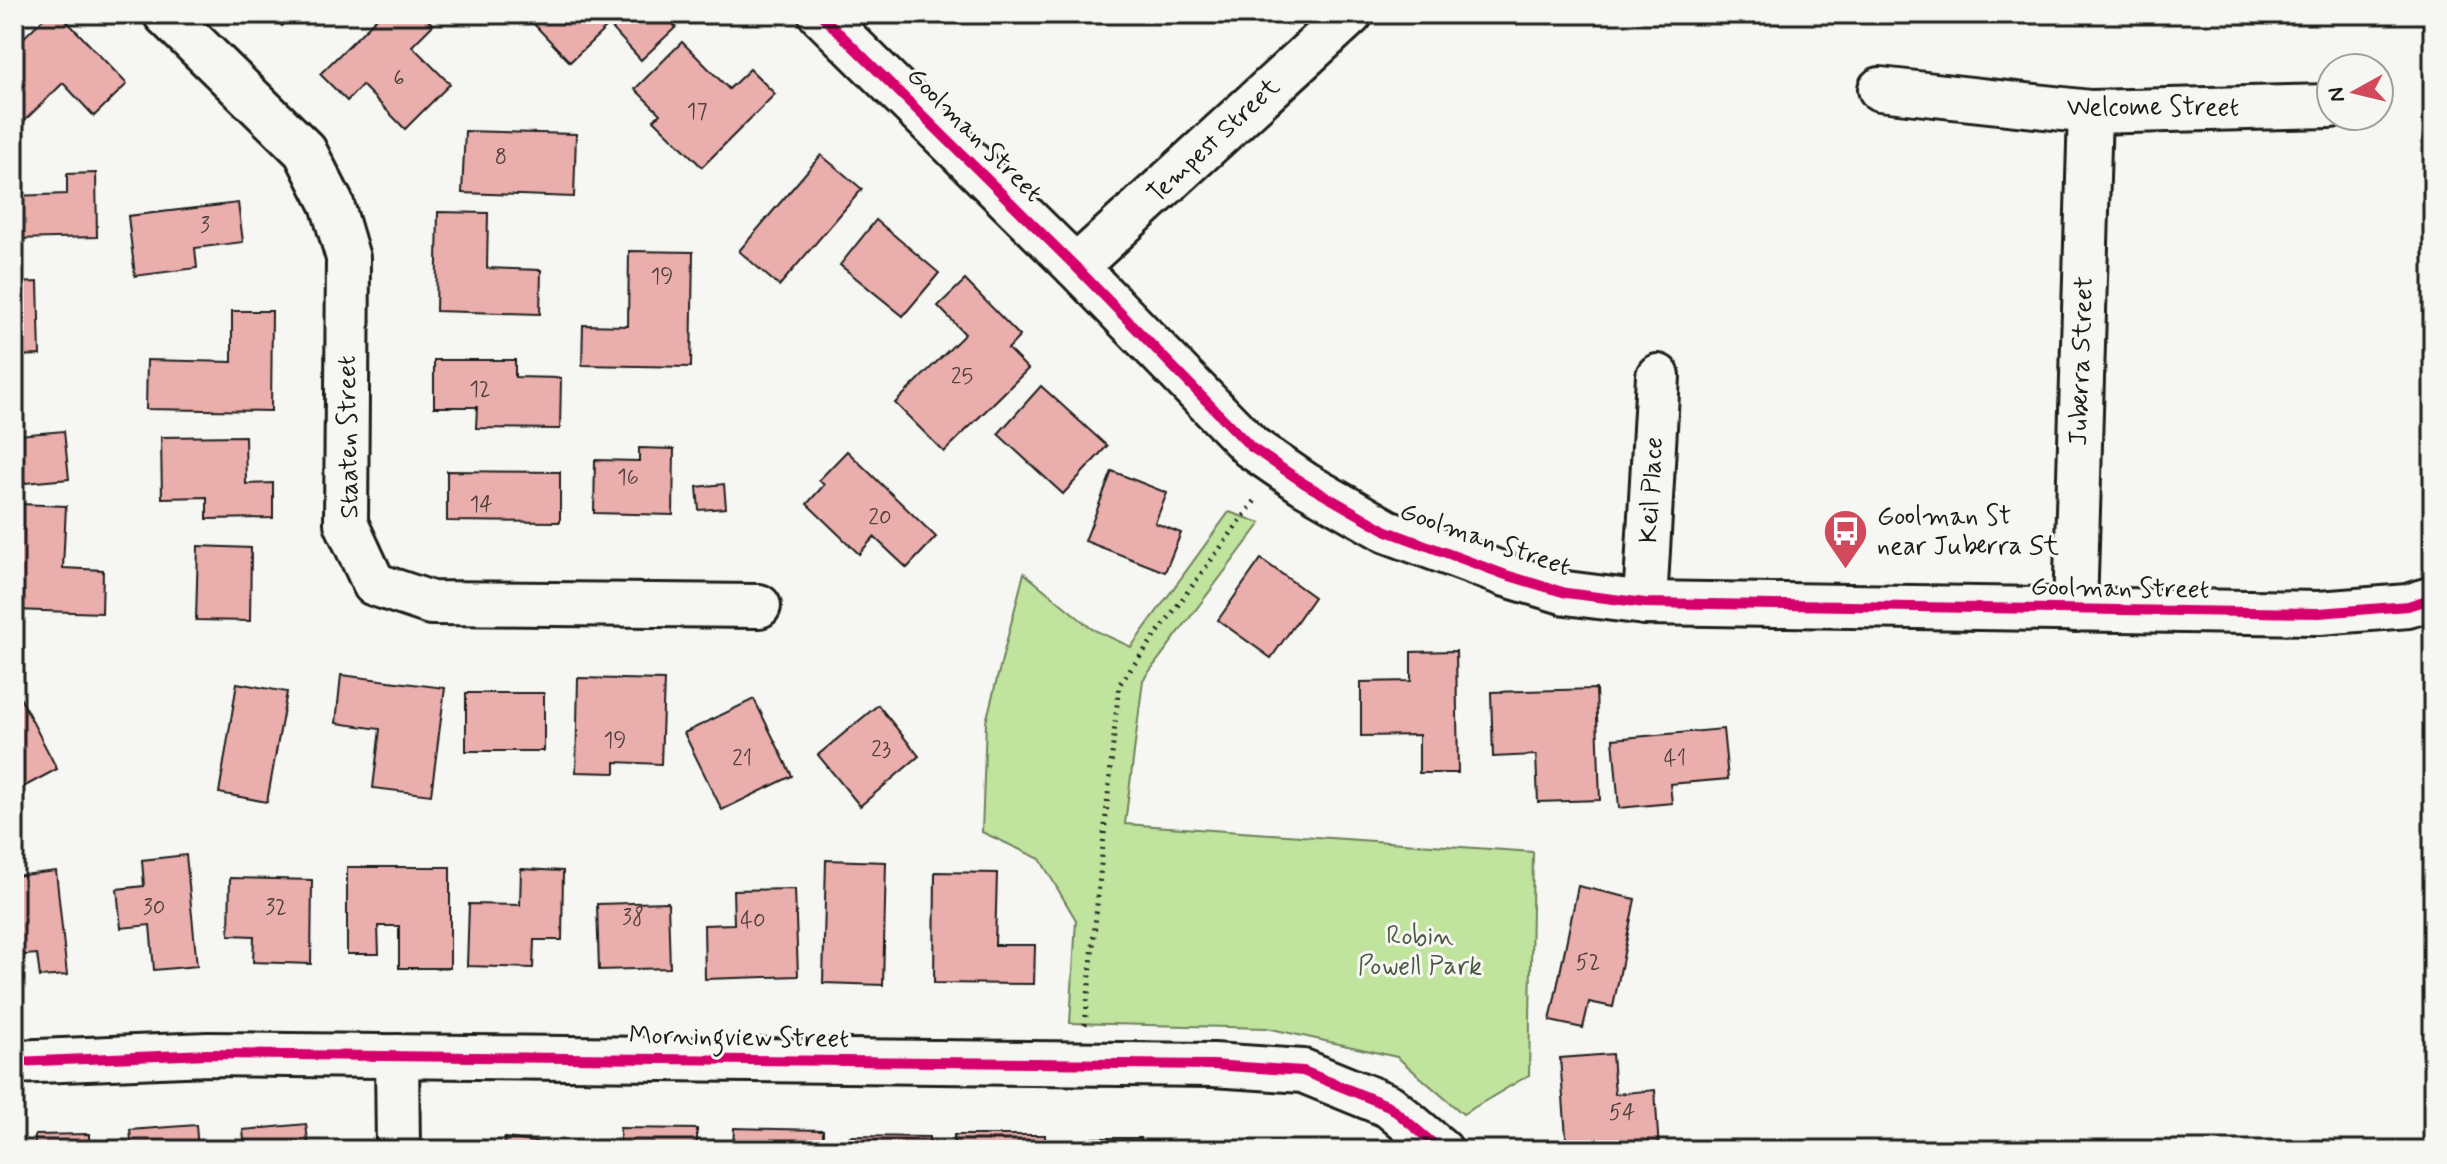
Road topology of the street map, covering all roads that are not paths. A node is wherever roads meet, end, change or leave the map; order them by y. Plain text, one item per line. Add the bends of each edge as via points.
1 (165, 14) edge
2 (820, 14) edge
3 (1351, 14) edge
4 (1880, 89) dead end
5 (2315, 106) edge
6 (2090, 112) junction
7 (1076, 267) junction
8 (1658, 376) dead end
9 (2433, 598) edge
10 (1645, 603) junction
11 (759, 606) dead end
12 (2075, 610) junction
13 (397, 1056) junction
14 (14, 1062) edge
15 (398, 1150) edge
16 (1441, 1150) edge

1 - 11 street, Staaten Street via 305,151 332,204 348,258 346,523 374,584 431,603
2 - 7 street, Goolman Street
3 - 7 street, Tempest Street
4 - 6 street, Welcome Street
5 - 6 street, Welcome Street
6 - 12 street, Juberra Street
7 - 10 street, Goolman Street via 1251,447 1305,484 1387,531 1506,575 1566,593
8 - 10 street, Keil Place
9 - 12 street, Goolman Street via 2408,606 2319,613
10 - 12 street, Goolman Street
13 - 14 street, Morningview Street via 208,1054
13 - 15 street
13 - 16 street, Morningview Street via 1213,1065 1303,1071 1389,1106

